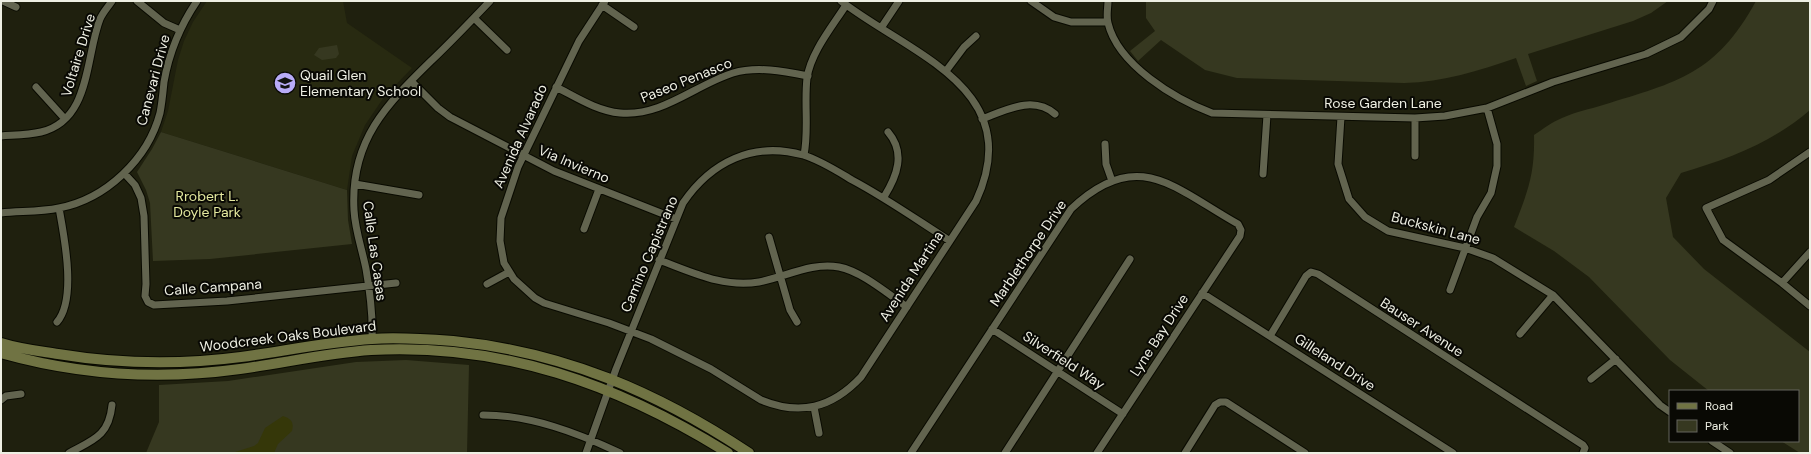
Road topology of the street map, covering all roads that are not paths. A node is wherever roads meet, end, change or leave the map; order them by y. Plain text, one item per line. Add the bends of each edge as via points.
1 (3, 1) edge
2 (112, 1) edge
3 (137, 1) edge
4 (197, 1) edge
5 (490, 1) edge
6 (899, 1) edge
7 (1030, 1) edge
8 (1108, 1) edge
9 (1713, 1) edge
10 (603, 3) edge
11 (844, 3) edge
12 (16, 7) dead end
13 (474, 18) junction
14 (1107, 22) junction
15 (634, 27) dead end
16 (881, 28) junction
17 (180, 30) junction
18 (976, 36) dead end
19 (507, 50) dead end
20 (946, 71) junction
21 (808, 76) junction
22 (411, 81) junction
23 (556, 86) junction
24 (36, 87) dead end
25 (1487, 108) junction
26 (1055, 114) dead end
27 (1267, 115) junction
28 (1341, 117) junction
29 (1415, 118) junction
30 (65, 119) junction
31 (982, 119) junction
32 (888, 132) dead end
33 (1, 136) edge
34 (1105, 144) dead end
35 (1810, 152) edge
36 (523, 155) junction
37 (804, 155) junction
38 (1415, 156) dead end
39 (124, 173) junction
40 (1263, 174) dead end
41 (1112, 181) junction
42 (355, 184) junction
43 (599, 189) junction
44 (419, 195) dead end
45 (884, 197) junction
46 (59, 208) junction
47 (1, 213) edge
48 (676, 219) junction
49 (584, 229) dead end
50 (1241, 230) joint
51 (769, 237) dead end
52 (950, 241) junction
53 (1465, 248) junction
54 (1810, 252) edge
55 (1130, 259) dead end
56 (659, 260) junction
57 (509, 272) junction
58 (780, 277) junction
59 (396, 283) dead end
60 (1782, 283) junction
61 (487, 284) dead end
62 (369, 286) junction
63 (1450, 290) dead end
64 (1202, 293) junction
65 (1553, 295) junction
66 (1810, 306) edge
67 (907, 307) junction
68 (57, 322) dead end
69 (797, 322) dead end
70 (992, 329) junction
71 (631, 331) junction
72 (1520, 334) dead end
73 (1270, 336) junction
74 (372, 339) junction
75 (1, 343) edge
76 (373, 350) junction
77 (1, 353) edge
78 (1616, 359) junction
79 (1058, 371) junction
80 (612, 379) junction
81 (1591, 379) dead end
82 (608, 391) junction
83 (21, 394) dead end
84 (1, 400) edge
85 (112, 405) dead end
86 (814, 407) junction
87 (1669, 411) edge
88 (1123, 414) junction
89 (483, 415) dead end
90 (819, 433) dead end
91 (591, 440) junction
92 (1714, 442) edge
93 (69, 453) edge
94 (586, 453) edge
95 (620, 453) edge
96 (728, 453) edge
97 (749, 453) edge
98 (911, 453) edge
99 (1005, 453) edge
100 (1097, 453) edge
101 (1185, 453) edge
102 (1305, 453) edge
103 (1453, 453) edge
104 (1583, 453) edge
105 (1730, 453) edge

1 - 12 street
2 - 30 street, Voltaire Drive via 100,18 82,94
3 - 17 street via 164,23
4 - 17 street, Canevari Drive
5 - 13 street, Calle Las Casas
6 - 16 street
7 - 14 street via 1054,17 1071,22
8 - 14 street, Rose Garden Lane
9 - 25 street, Rose Garden Lane via 1709,9 1681,37 1653,51 1553,82
10 - 15 street
10 - 23 street, Avenida Alvarado via 579,40
11 - 16 street, Avenida Martina
11 - 21 street via 823,41
13 - 19 street
13 - 22 street, Calle Las Casas
14 - 27 street, Rose Garden Lane via 1121,51 1138,69 1189,104 1212,113
16 - 20 street, Avenida Martina
17 - 39 street, Canevari Drive via 167,69 156,125 141,154
18 - 20 street
20 - 31 street, Avenida Martina via 969,95
21 - 23 street, Paseo Penasco via 767,70 733,73 658,108 632,114 602,110
21 - 37 street via 807,136
22 - 36 street, Via Invierno via 450,117
22 - 42 street, Calle Las Casas via 390,101 376,121 362,153
23 - 36 street, Avenida Alvarado
24 - 30 street
25 - 29 street, Rose Garden Lane via 1445,116
25 - 53 street via 1497,144 1497,166 1491,193 1476,218
26 - 31 street via 1041,106 1027,104
27 - 28 street, Rose Garden Lane
27 - 40 street
28 - 29 street, Rose Garden Lane
28 - 53 street, Buckskin Lane via 1338,164 1349,200 1366,217 1388,231
29 - 38 street
30 - 33 street, Voltaire Drive via 42,132
31 - 52 street, Avenida Martina via 988,151 984,177 976,201
32 - 45 street via 897,145 899,158 897,172
34 - 41 street via 1106,164
35 - 60 street via 1769,180 1706,208 1723,240
36 - 43 street, Via Invierno via 548,169
36 - 57 street, Avenida Alvarado via 504,207 500,229 502,253
37 - 45 street, Camino Capistrano
37 - 48 street, Camino Capistrano via 759,151 722,164 700,180
39 - 46 street, Canevari Drive via 96,194
39 - 62 street, Calle Campana via 135,185 141,198 144,216 145,296 148,302 154,305 204,303
41 - 50 street, Marblethorpe Drive via 1148,178 1169,184 1238,224
41 - 70 street, Marblethorpe Drive via 1089,193 1071,209
42 - 44 street
42 - 62 street, Calle Las Casas via 355,223
43 - 48 street, Via Invierno
43 - 49 street
45 - 52 street, Camino Capistrano
46 - 47 street, Canevari Drive
46 - 68 street via 68,269 63,313
48 - 56 street, Camino Capistrano
50 - 64 street, Lyne Bay Drive via 1240,236
51 - 58 street
52 - 67 street, Avenida Martina
53 - 63 street
53 - 65 street, Buckskin Lane via 1493,258
54 - 60 street
55 - 79 street
56 - 58 street via 725,283 743,284
56 - 71 street, Camino Capistrano
57 - 61 street
57 - 71 street, Avenida Alvarado via 521,287 544,303
58 - 67 street via 815,266 841,267 865,279
58 - 69 street via 790,310
59 - 62 street
60 - 66 street
62 - 74 street, Calle Las Casas
64 - 73 street, Gilleland Drive
64 - 88 street, Lyne Bay Drive
65 - 72 street
65 - 78 street, Buckskin Lane
67 - 86 street, Avenida Martina via 861,377 846,392
70 - 79 street, Silverfield Way
70 - 98 street, Marblethorpe Drive
71 - 80 street, Camino Capistrano
71 - 86 street, Avenida Martina via 691,359 773,404 791,408
73 - 103 street, Gilleland Drive
73 - 104 street, Bauser Avenue via 1306,276 1311,272 1318,274 1583,445
74 - 75 main road, Woodcreek Oaks Boulevard via 334,342 242,357 171,363 78,358
74 - 76 main road
74 - 80 main road, Woodcreek Oaks Boulevard via 444,340 505,348 568,363
76 - 77 main road, Woodcreek Oaks Boulevard via 335,353 212,372 139,375 78,369
76 - 82 main road, Woodcreek Oaks Boulevard via 474,354 532,365
78 - 81 street
78 - 87 street, Buckskin Lane
79 - 88 street, Silverfield Way
79 - 99 street
80 - 82 street, Camino Capistrano
80 - 97 main road, Woodcreek Oaks Boulevard via 661,401
82 - 91 street, Camino Capistrano
82 - 96 main road, Woodcreek Oaks Boulevard via 644,405
83 - 84 street via 6,396
85 - 93 street via 108,426 102,433 93,441
86 - 90 street
88 - 100 street, Lyne Bay Drive
89 - 91 street via 528,420
91 - 94 street, Camino Capistrano
91 - 95 street
92 - 105 street
101 - 102 street via 1215,405 1220,402 1226,402

